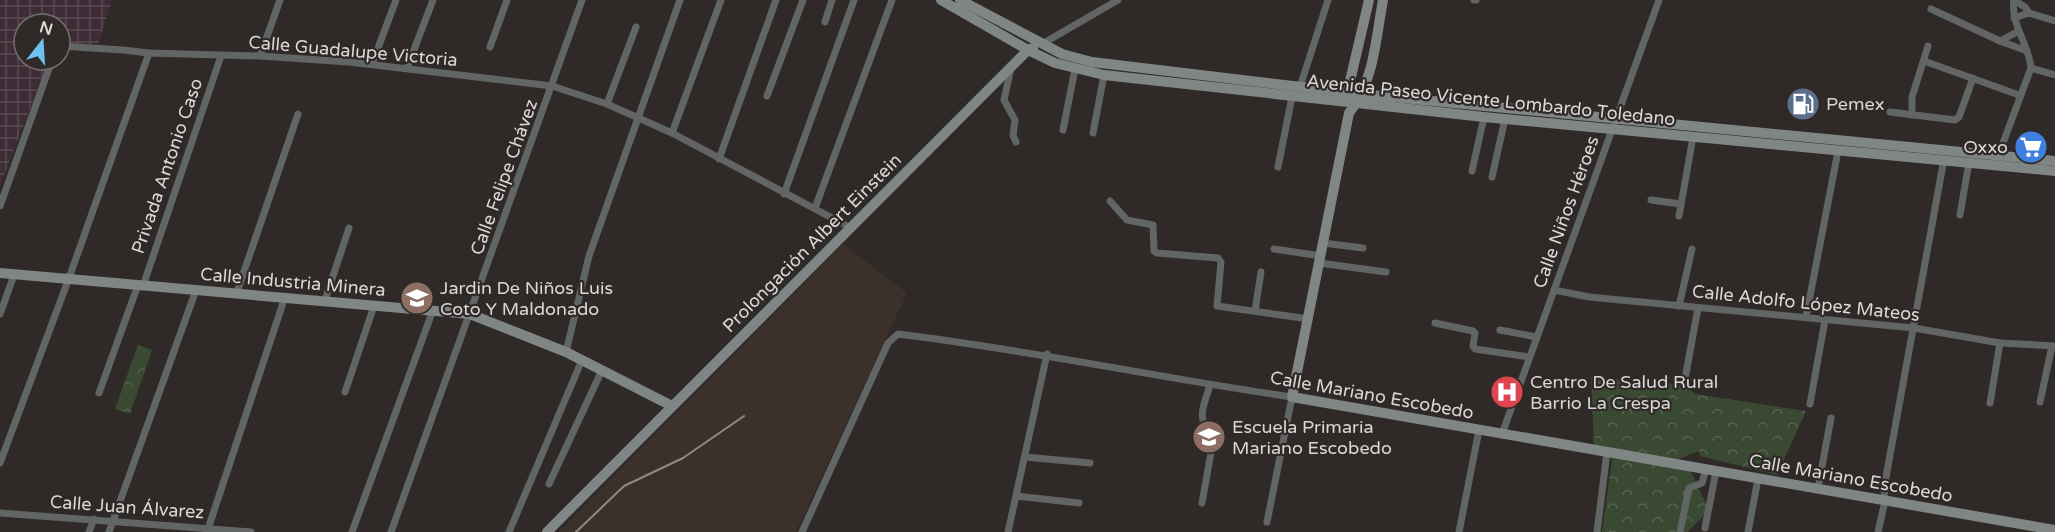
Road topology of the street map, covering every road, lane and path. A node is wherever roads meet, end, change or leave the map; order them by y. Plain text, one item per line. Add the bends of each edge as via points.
1 (280, 0) edge
2 (396, 0) edge
3 (433, 0) edge
4 (507, 0) edge
5 (582, 0) edge
6 (680, 0) edge
7 (720, 0) edge
8 (776, 0) edge
9 (803, 0) edge
10 (832, 0) edge
11 (854, 0) edge
12 (892, 0) edge
13 (941, 0) edge
14 (960, 0) edge
15 (1118, 0) edge
16 (1328, 0) edge
17 (1370, 0) edge
18 (1383, 0) edge
19 (1659, 0) edge
20 (2014, 0) edge
21 (1931, 9) dead end
22 (2029, 13) junction
23 (2014, 18) junction
24 (2055, 21) edge
25 (825, 22) dead end
26 (636, 27) dead end
27 (2019, 31) junction
28 (2000, 41) junction
29 (1042, 44) junction
30 (1928, 46) dead end
31 (72, 47) edge
32 (490, 47) dead end
33 (1028, 50) junction
34 (2027, 51) junction
35 (149, 53) junction
36 (221, 56) junction
37 (260, 56) junction
38 (1924, 62) junction
39 (372, 64) junction
40 (1012, 66) junction
41 (407, 68) junction
42 (2031, 68) junction
43 (1075, 69) junction
44 (48, 72) edge
45 (1104, 75) junction
46 (2055, 75) edge
47 (1973, 78) junction
48 (552, 86) junction
49 (1300, 87) junction
50 (2019, 95) junction
51 (767, 96) dead end
52 (1292, 97) junction
53 (1352, 101) junction
54 (607, 104) junction
55 (1890, 112) dead end
56 (298, 114) dead end
57 (1912, 115) junction
58 (638, 117) junction
59 (1484, 117) junction
60 (1505, 119) junction
61 (1615, 123) junction
62 (1063, 130) dead end
63 (672, 132) junction
64 (1093, 133) dead end
65 (1693, 137) junction
66 (1016, 142) dead end
67 (1838, 150) junction
68 (1945, 155) junction
69 (719, 159) junction
70 (1996, 161) junction
71 (2055, 161) edge
72 (1969, 162) junction
73 (1278, 167) dead end
74 (1472, 171) dead end
75 (2055, 171) edge
76 (1492, 177) dead end
77 (784, 194) junction
78 (1651, 200) dead end
79 (1110, 201) dead end
80 (1681, 204) junction
81 (0, 206) edge
82 (815, 208) junction
83 (1960, 215) dead end
84 (1679, 216) dead end
85 (349, 228) dead end
86 (851, 228) junction
87 (1323, 243) junction
88 (1362, 248) dead end
89 (1274, 249) dead end
90 (1692, 249) dead end
91 (1320, 260) junction
92 (1261, 272) dead end
93 (1386, 272) dead end
94 (0, 273) edge
95 (14, 275) junction
96 (69, 278) junction
97 (140, 286) junction
98 (196, 290) junction
99 (1554, 290) junction
100 (237, 292) junction
101 (285, 297) junction
102 (325, 300) junction
103 (374, 306) junction
104 (1679, 306) junction
105 (1698, 308) junction
106 (434, 310) junction
107 (1255, 311) junction
108 (0, 314) edge
109 (470, 314) junction
110 (1806, 317) junction
111 (1309, 320) junction
112 (1825, 320) junction
113 (1435, 323) dead end
114 (1914, 328) junction
115 (1500, 330) dead end
116 (1536, 338) junction
117 (2000, 343) junction
118 (2054, 346) edge
119 (566, 352) junction
120 (1047, 354) junction
121 (1529, 357) junction
122 (582, 360) junction
123 (602, 370) junction
124 (1685, 379) dead end
125 (1210, 385) junction
126 (345, 392) dead end
127 (99, 393) dead end
128 (1292, 397) junction
129 (2040, 402) dead end
130 (1990, 403) dead end
131 (1810, 404) dead end
132 (672, 406) junction
133 (1831, 418) dead end
134 (1479, 430) junction
135 (1502, 434) junction
136 (1607, 452) junction
137 (1024, 457) junction
138 (0, 463) edge
139 (1090, 463) dead end
140 (1711, 470) junction
141 (1758, 479) junction
142 (549, 484) dead end
143 (1818, 488) junction
144 (1016, 496) junction
145 (1885, 501) junction
146 (1079, 503) dead end
147 (1202, 504) dead end
148 (0, 515) edge
149 (94, 519) junction
150 (112, 521) junction
151 (1267, 522) dead end
152 (1705, 528) dead end
153 (165, 529) edge
154 (208, 529) junction
155 (183, 530) edge
156 (2055, 530) edge
157 (89, 532) edge
158 (109, 532) edge
159 (251, 532) edge
160 (352, 532) edge
161 (391, 532) edge
162 (509, 532) edge
163 (547, 532) edge
164 (802, 532) edge
165 (1008, 532) edge
166 (1460, 532) edge
167 (1597, 532) edge
168 (1680, 532) edge
169 (1748, 532) edge
170 (1878, 532) edge

1 - 37 street
2 - 39 street
3 - 41 street
4 - 32 street
5 - 48 street, Calle Felipe Chávez
6 - 58 street
7 - 63 street
8 - 69 street
9 - 51 street
10 - 25 street
11 - 77 street
12 - 82 street
13 - 33 main road, Avenida Paseo Vicente Lombardo Toledano
14 - 29 main road, Avenida Paseo Vicente Lombardo Toledano
15 - 29 street, Prolongación Albert Einstein
16 - 49 street
17 - 53 main road
18 - 53 main road via 1370,67
19 - 61 street, Calle Niños Héroes
20 - 22 street
20 - 23 street
21 - 28 street
22 - 23 street
22 - 24 street
23 - 27 street
26 - 54 street
27 - 28 street
27 - 34 street
28 - 34 street
29 - 33 main road, Prolongación Albert Einstein
29 - 49 main road, Avenida Paseo Vicente Lombardo Toledano via 1092,62
30 - 38 street
31 - 35 street, Calle Guadalupe Victoria
33 - 40 main road, Prolongación Albert Einstein
33 - 43 main road, Avenida Paseo Vicente Lombardo Toledano
34 - 42 street
35 - 36 street, Calle Guadalupe Victoria
35 - 96 street
36 - 37 street, Calle Guadalupe Victoria
36 - 97 street, Privada Antonio Caso
37 - 39 street, Calle Guadalupe Victoria
38 - 47 street
38 - 57 street via 1912,97
39 - 41 street, Calle Guadalupe Victoria
40 - 66 street via 1004,100 1015,120
40 - 86 main road, Prolongación Albert Einstein
41 - 48 street, Calle Guadalupe Victoria
42 - 46 street
42 - 50 street
43 - 45 main road, Avenida Paseo Vicente Lombardo Toledano
43 - 62 street
44 - 81 street
45 - 52 main road, Avenida Paseo Vicente Lombardo Toledano
45 - 64 street
47 - 50 street
47 - 57 street via 1955,120
48 - 54 street, Calle Guadalupe Victoria
48 - 109 street, Calle Felipe Chávez
49 - 53 main road, Avenida Paseo Vicente Lombardo Toledano
50 - 70 street
52 - 53 main road, Avenida Paseo Vicente Lombardo Toledano
52 - 73 street
53 - 59 main road, Avenida Paseo Vicente Lombardo Toledano
53 - 61 main road, Avenida Paseo Vicente Lombardo Toledano
53 - 87 main road
54 - 58 street, Calle Guadalupe Victoria
55 - 57 street
56 - 100 street
58 - 63 street, Calle Guadalupe Victoria
58 - 119 street via 589,256
59 - 60 main road, Avenida Paseo Vicente Lombardo Toledano
59 - 74 street
60 - 61 main road, Avenida Paseo Vicente Lombardo Toledano
60 - 76 street
61 - 65 main road, Avenida Paseo Vicente Lombardo Toledano
61 - 68 main road, Avenida Paseo Vicente Lombardo Toledano
61 - 99 street, Calle Niños Héroes
63 - 69 street, Calle Guadalupe Victoria
65 - 67 main road, Avenida Paseo Vicente Lombardo Toledano
65 - 80 street
67 - 68 main road, Avenida Paseo Vicente Lombardo Toledano
67 - 110 street
68 - 70 main road, Avenida Paseo Vicente Lombardo Toledano
68 - 72 main road, Avenida Paseo Vicente Lombardo Toledano
68 - 114 street
69 - 77 street, Calle Guadalupe Victoria
70 - 71 main road, Avenida Paseo Vicente Lombardo Toledano
70 - 72 main road, Avenida Paseo Vicente Lombardo Toledano
70 - 75 main road, Avenida Paseo Vicente Lombardo Toledano
72 - 83 street
77 - 82 street, Calle Guadalupe Victoria
78 - 80 street
79 - 107 street via 1124,219 1154,225 1157,253 1218,258 1221,262 1217,306
80 - 84 street
82 - 86 street, Calle Guadalupe Victoria
85 - 102 street
86 - 132 main road, Prolongación Albert Einstein
87 - 88 street
87 - 91 main road
89 - 91 street
90 - 104 street
91 - 93 street
91 - 111 main road
92 - 107 street
94 - 95 main road, Calle Industria Minera
95 - 96 main road, Calle Industria Minera
95 - 108 street
96 - 97 main road, Calle Industria Minera
96 - 138 street
97 - 98 main road, Calle Industria Minera
97 - 127 street, Privada Antonio Caso
98 - 100 main road, Calle Industria Minera
98 - 150 street
99 - 104 street, Calle Adolfo López Mateos
99 - 116 street, Calle Niños Héroes
100 - 101 main road, Calle Industria Minera
101 - 102 main road, Calle Industria Minera
101 - 154 street
102 - 103 main road, Calle Industria Minera
103 - 106 main road, Calle Industria Minera
103 - 126 street
104 - 105 street, Calle Adolfo López Mateos
105 - 110 street, Calle Adolfo López Mateos
105 - 124 street
106 - 109 main road, Calle Industria Minera
106 - 160 street
107 - 111 street
109 - 119 main road, Calle Industria Minera
109 - 161 street, Calle Felipe Chávez
110 - 112 street, Calle Adolfo López Mateos
111 - 128 main road
112 - 114 street, Calle Adolfo López Mateos
112 - 131 street
113 - 121 street via 1473,331 1475,349
114 - 117 street, Calle Adolfo López Mateos
114 - 145 street via 1884,488
115 - 116 street
116 - 121 street, Calle Niños Héroes
117 - 118 street, Calle Adolfo López Mateos
117 - 130 street
118 - 129 street
119 - 122 main road, Calle Industria Minera
120 - 125 street, Calle Mariano Escobedo
120 - 137 street
120 - 164 street, Calle Mariano Escobedo via 898,334 888,343
121 - 135 street, Calle Niños Héroes
122 - 123 main road, Calle Industria Minera
122 - 162 street
123 - 132 main road, Calle Industria Minera
123 - 142 street
125 - 128 street, Calle Mariano Escobedo
125 - 147 street via 1202,418 1213,441
128 - 134 main road, Calle Mariano Escobedo
128 - 151 street
132 - 163 main road, Prolongación Albert Einstein
133 - 143 street
134 - 135 main road, Calle Mariano Escobedo
134 - 166 street
135 - 136 main road, Calle Mariano Escobedo
136 - 140 main road, Calle Mariano Escobedo
136 - 167 street
137 - 139 street
137 - 144 street
140 - 141 main road, Calle Mariano Escobedo
140 - 152 street
140 - 168 street via 1702,483 1689,488
141 - 143 main road, Calle Mariano Escobedo
141 - 169 street
143 - 145 main road, Calle Mariano Escobedo
144 - 146 street
144 - 165 street
145 - 156 main road, Calle Mariano Escobedo
145 - 170 street
148 - 149 street, Calle Juan Álvarez
149 - 150 street, Calle Juan Álvarez
149 - 157 street
150 - 153 street, Calle Juan Álvarez
150 - 158 street
153 - 155 street, Calle Juan Álvarez
154 - 155 street, Calle Juan Álvarez
154 - 159 street, Calle Juan Álvarez

